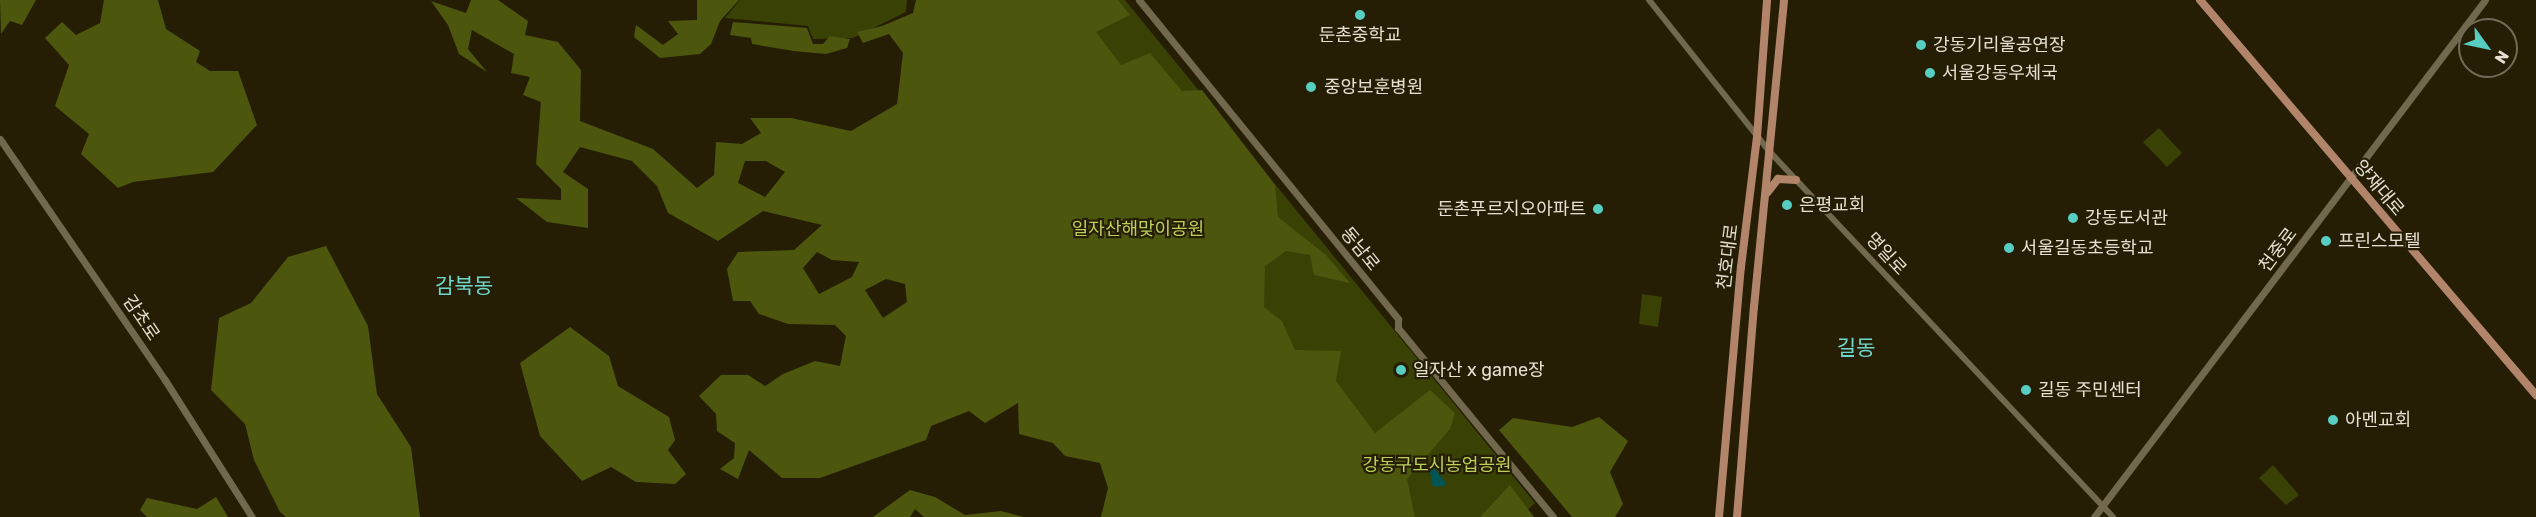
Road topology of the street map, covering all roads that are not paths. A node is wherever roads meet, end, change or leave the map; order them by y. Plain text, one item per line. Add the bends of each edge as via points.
1 (1139, 0) edge
2 (1649, 0) edge
3 (1767, 0) edge
4 (1784, 0) edge
5 (2200, 0) edge
6 (2484, 0) edge
7 (1757, 137) junction
8 (0, 139) edge
9 (1769, 151) junction
10 (2350, 176) junction
11 (1796, 180) junction
12 (1765, 198) junction
13 (2536, 395) edge
14 (2102, 506) junction
15 (252, 517) edge
16 (1553, 517) edge
17 (1719, 517) edge
18 (1737, 517) edge
19 (2094, 517) edge
20 (2113, 517) edge

1 - 16 main road, 동남로
2 - 7 street, 명일로
3 - 7 main road, 천호대로
4 - 9 main road, 천호대로
5 - 10 main road, 양재대로
6 - 10 main road, 천중로
7 - 9 street, 명일로
7 - 17 main road, 천호대로
8 - 15 main road, 감초로 via 165,380
9 - 11 street, 명일로
9 - 12 main road, 천호대로
10 - 13 main road, 양재대로
10 - 14 main road, 천중로
11 - 12 main road via 1778,179
11 - 14 street, 명일로
12 - 18 main road, 천호대로
14 - 19 main road, 천중로
14 - 20 street, 명일로

